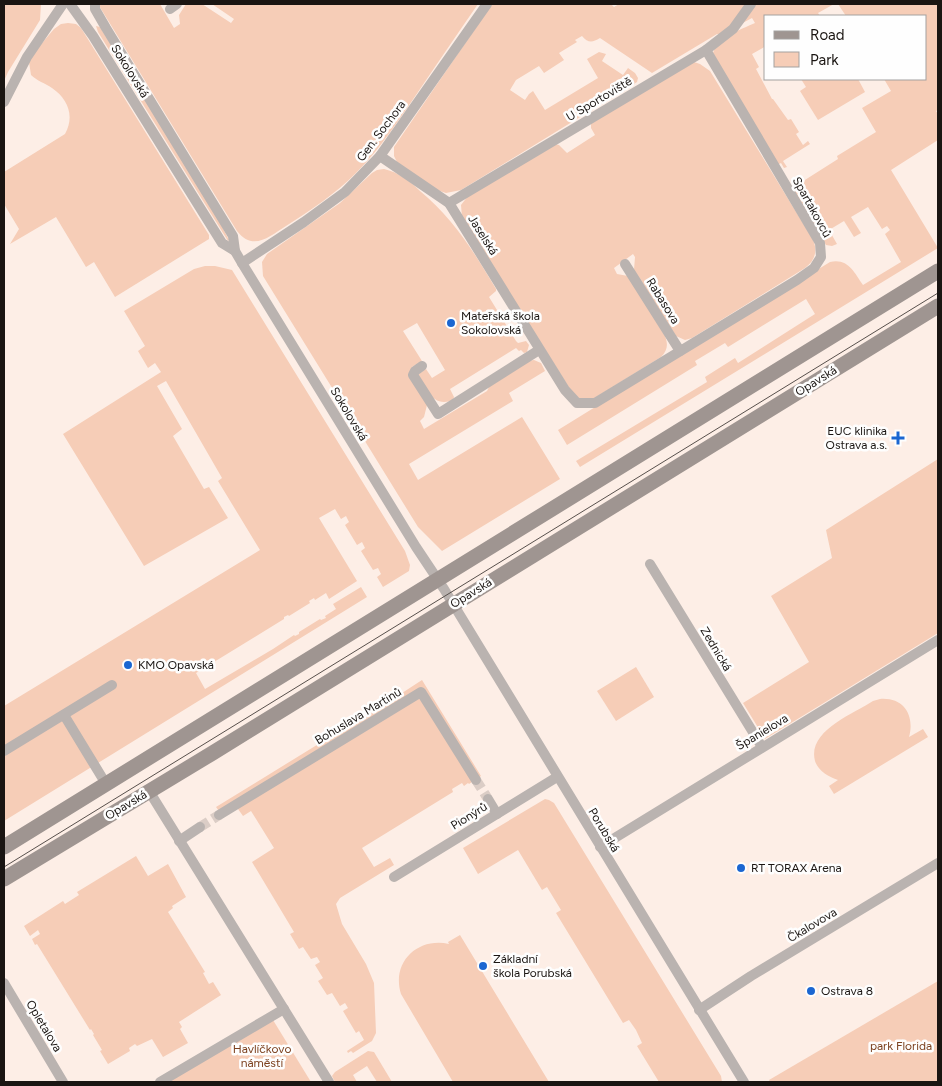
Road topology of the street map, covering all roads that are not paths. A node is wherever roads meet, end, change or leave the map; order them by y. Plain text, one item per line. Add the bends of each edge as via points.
1 (63, 4) edge
2 (70, 4) edge
3 (487, 4) edge
4 (752, 4) edge
5 (92, 5) edge
6 (706, 50) junction
7 (4, 102) edge
8 (380, 156) junction
9 (449, 204) junction
10 (235, 251) junction
11 (242, 263) junction
12 (626, 264) dead end
13 (938, 271) edge
14 (938, 306) edge
15 (539, 350) junction
16 (680, 351) junction
17 (422, 366) dead end
18 (650, 564) dead end
19 (441, 584) junction
20 (453, 605) junction
21 (938, 640) edge
22 (112, 685) dead end
23 (64, 715) junction
24 (762, 747) junction
25 (4, 752) edge
26 (557, 777) junction
27 (476, 780) tunnel mouth
28 (106, 784) junction
29 (148, 791) junction
30 (488, 799) tunnel mouth
31 (498, 814) junction
32 (219, 815) tunnel mouth
33 (200, 827) tunnel mouth
34 (179, 841) junction
35 (4, 847) edge
36 (600, 847) junction
37 (938, 863) edge
38 (394, 877) dead end
39 (4, 879) edge
40 (4, 983) edge
41 (284, 1009) junction
42 (699, 1010) junction
43 (64, 1082) edge
44 (160, 1082) edge
45 (329, 1082) edge
46 (744, 1082) edge

1 - 7 street via 27,57
2 - 10 street, Sokolovská via 222,243
3 - 8 street, Gen. Sochora
4 - 6 street, U Sportoviště via 733,28
5 - 10 street, Sokolovská via 234,236
6 - 9 street, U Sportoviště
6 - 16 street, Spartakovců via 820,243 821,256 814,268 797,280
8 - 9 street, Jaselská
8 - 11 street, Gen. Sochora via 346,192
9 - 15 street, Jaselská
10 - 11 street, Sokolovská
11 - 19 street, Sokolovská
12 - 16 street, Rabasova
13 - 19 main road
14 - 20 main road, Opavská
15 - 16 street, Jaselská via 577,403 595,402
15 - 17 street via 438,414 413,374
18 - 24 street, Zednická
19 - 20 street, Porubská
19 - 28 main road
20 - 26 street, Porubská
20 - 29 main road, Opavská
21 - 24 street, Španielova
22 - 23 street
23 - 25 street
23 - 28 street
24 - 36 street, Španielova
26 - 31 street, Pionýrů
26 - 36 street, Porubská
27 - 32 street, Bohuslava Martinů via 421,692
28 - 35 main road
29 - 34 street
29 - 39 main road, Opavská
30 - 31 street
31 - 38 street, Pionýrů
33 - 34 street
34 - 41 street
36 - 42 street, Porubská
37 - 42 street, Čkalovova
40 - 43 street, Opletalova
41 - 44 street
41 - 45 street
42 - 46 street, Porubská

